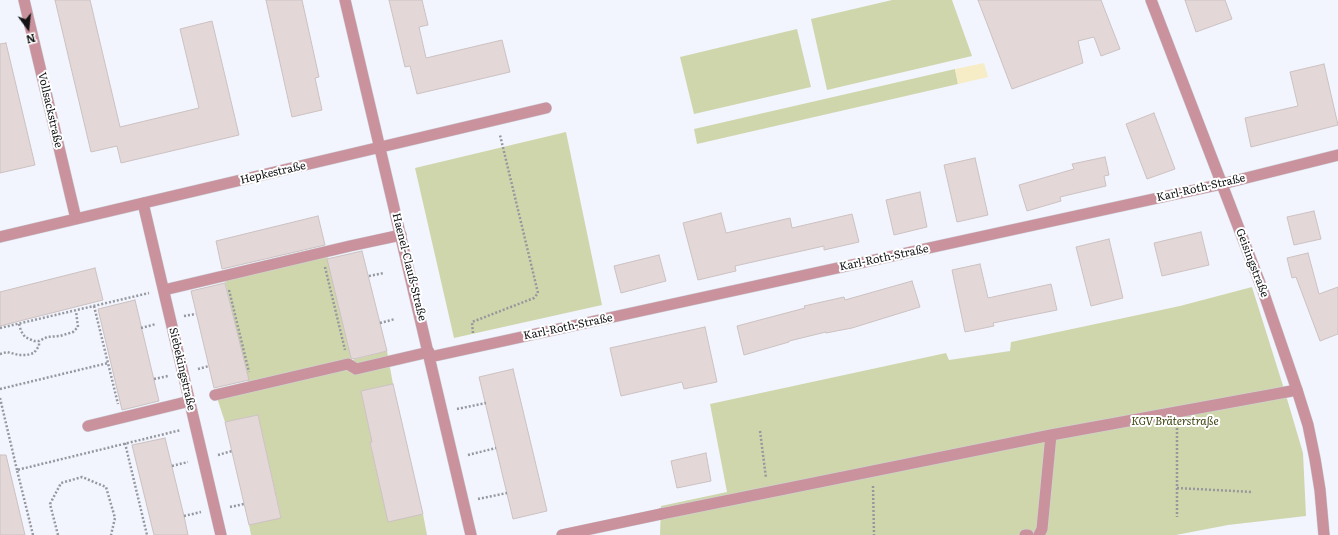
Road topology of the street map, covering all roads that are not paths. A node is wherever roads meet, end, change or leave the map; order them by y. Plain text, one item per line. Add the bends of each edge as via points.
1 (24, 0) edge
2 (345, 0) edge
3 (1151, 0) edge
4 (546, 108) dead end
5 (380, 148) junction
6 (1338, 155) edge
7 (1222, 184) junction
8 (143, 203) junction
9 (76, 219) junction
10 (401, 236) junction
11 (0, 237) edge
12 (164, 290) junction
13 (429, 354) junction
14 (1297, 390) junction
15 (215, 395) dead end
16 (190, 401) junction
17 (88, 426) dead end
18 (1051, 435) junction
19 (221, 535) edge
20 (472, 535) edge
21 (562, 535) edge
22 (1024, 535) edge
23 (1028, 535) edge
24 (1039, 535) edge
25 (1324, 535) edge

1 - 9 street, Vollsackstraße
2 - 5 street, Haenel-Clauß-Straße
3 - 7 street, Geisingstraße
4 - 5 street, Hepkestraße
5 - 8 street, Hepkestraße
5 - 10 street, Haenel-Clauß-Straße
6 - 7 street, Karl-Roth-Straße
7 - 13 street, Karl-Roth-Straße via 475,347
7 - 14 street, Geisingstraße
8 - 9 street, Hepkestraße
8 - 12 street, Siebekingstraße
9 - 11 street, Hepkestraße
10 - 12 street
10 - 13 street, Haenel-Clauß-Straße
12 - 16 street, Siebekingstraße
13 - 15 street, Karl-Roth-Straße via 356,369 348,364
13 - 20 street, Haenel-Clauß-Straße
14 - 18 street
14 - 25 street, Geisingstraße via 1315,459
16 - 17 street
16 - 19 street, Siebekingstraße
18 - 21 street
18 - 24 street via 1042,529
22 - 23 street

